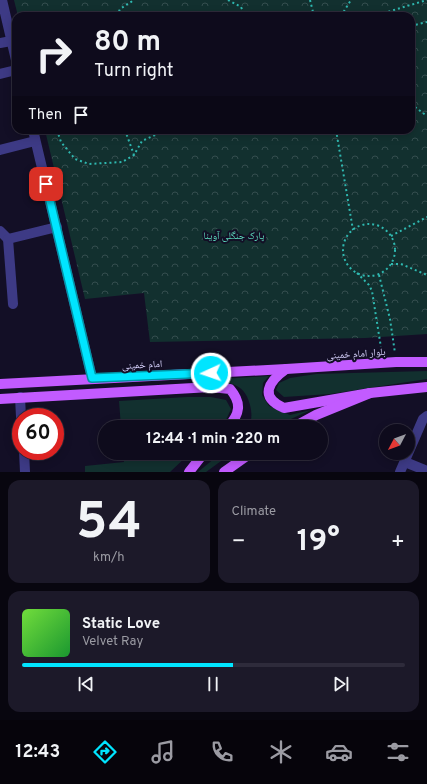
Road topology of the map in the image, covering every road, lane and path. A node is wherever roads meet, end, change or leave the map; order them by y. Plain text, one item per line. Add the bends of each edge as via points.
1 (2, 0) edge
2 (134, 0) edge
3 (228, 0) edge
4 (310, 0) edge
5 (351, 0) edge
6 (427, 0) edge
7 (119, 12) edge
8 (243, 12) edge
9 (313, 12) edge
10 (344, 12) edge
11 (387, 12) edge
12 (427, 22) edge
13 (415, 25) edge
14 (11, 41) junction
15 (0, 43) edge
16 (12, 45) edge
17 (12, 71) edge
18 (0, 74) edge
19 (415, 107) edge
20 (427, 116) edge
21 (34, 134) edge
22 (58, 134) edge
23 (126, 134) edge
24 (157, 134) edge
25 (337, 134) edge
26 (35, 141) junction
27 (0, 150) edge
28 (134, 155) junction
29 (427, 217) edge
30 (56, 228) junction
31 (353, 230) junction
32 (0, 231) edge
33 (391, 236) junction
34 (8, 239) junction
35 (391, 264) junction
36 (354, 271) junction
37 (379, 274) junction
38 (427, 275) edge
39 (13, 304) dead end
40 (396, 362) junction
41 (427, 362) edge
42 (383, 363) junction
43 (286, 369) junction
44 (92, 378) junction
45 (0, 384) edge
46 (427, 387) edge
47 (370, 393) junction
48 (20, 397) junction
49 (0, 398) edge
50 (21, 408) edge
51 (427, 416) edge
52 (233, 420) edge
53 (307, 420) edge
54 (24, 460) edge
55 (198, 460) edge
56 (241, 460) edge
57 (405, 462) junction
58 (427, 471) edge
59 (25, 472) edge
60 (189, 472) edge
61 (224, 472) edge
62 (400, 472) edge

1 - 14 street
2 - 7 path
3 - 8 path via 241,7
4 - 9 path
5 - 10 path
6 - 11 path
12 - 13 path
14 - 15 street
14 - 16 street
17 - 18 street
19 - 20 path
21 - 26 street
22 - 28 path via 61,142 76,159 89,164 122,162
23 - 28 path
24 - 28 path via 142,141
25 - 31 path
26 - 27 street
26 - 30 street
29 - 33 path
30 - 34 street
30 - 44 street
31 - 33 path via 365,225 377,226 385,229
31 - 36 path via 347,237 344,255
32 - 34 street
33 - 35 path via 395,250
34 - 39 street
35 - 37 path
35 - 38 path via 401,264
36 - 37 path via 362,275
36 - 42 path via 372,291
37 - 40 path via 390,319
40 - 41 main road, بلوار امام خمینی
40 - 42 main road, بلوار امام خمینی
42 - 43 main road, بلوار امام خمینی
43 - 44 main road, امام خمینی
43 - 47 main road via 268,387 269,397 275,404 284,408
44 - 45 main road, امام خمینی
46 - 47 main road
47 - 53 main road
48 - 49 main road
48 - 50 street
48 - 52 main road via 211,387 230,389 238,398 238,413
51 - 57 street via 423,419
54 - 59 street
55 - 60 main road
56 - 61 main road
57 - 58 street
57 - 62 street

